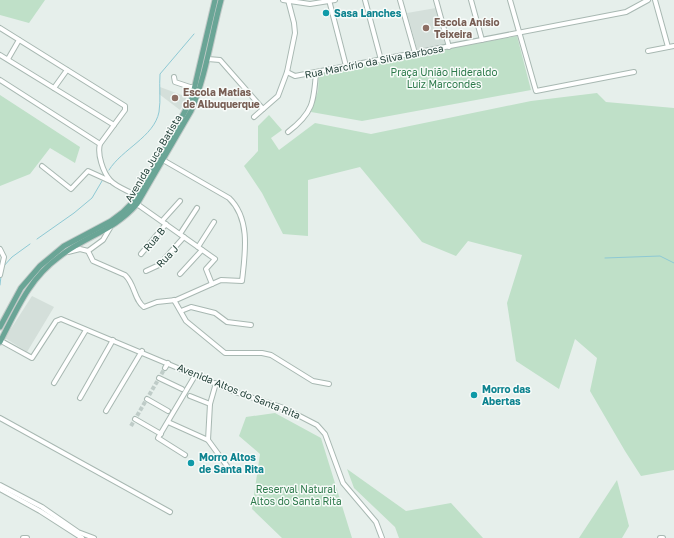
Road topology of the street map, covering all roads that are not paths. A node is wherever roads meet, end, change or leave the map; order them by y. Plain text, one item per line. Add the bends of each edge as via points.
1 (216, 0) edge
2 (221, 0) edge
3 (283, 0) edge
4 (288, 0) edge
5 (335, 0) edge
6 (365, 0) edge
7 (400, 0) edge
8 (436, 0) edge
9 (471, 0) edge
10 (510, 0) edge
11 (648, 0) edge
12 (655, 0) edge
13 (329, 1) edge
14 (0, 28) edge
15 (519, 33) junction
16 (19, 40) junction
17 (482, 40) junction
18 (674, 46) edge
19 (449, 47) junction
20 (668, 47) junction
21 (648, 51) dead end
22 (415, 53) junction
23 (0, 55) edge
24 (208, 58) junction
25 (8, 59) junction
26 (381, 60) junction
27 (346, 66) junction
28 (67, 70) junction
29 (287, 72) junction
30 (316, 72) junction
31 (634, 72) dead end
32 (174, 77) dead end
33 (0, 80) edge
34 (196, 87) junction
35 (54, 88) junction
36 (264, 109) junction
37 (254, 117) dead end
38 (114, 125) junction
39 (288, 132) dead end
40 (100, 144) junction
41 (163, 160) junction
42 (42, 166) dead end
43 (111, 181) junction
44 (137, 196) junction
45 (180, 201) dead end
46 (138, 204) junction
47 (197, 208) dead end
48 (162, 221) junction
49 (214, 222) dead end
50 (166, 224) junction
51 (110, 228) junction
52 (94, 229) junction
53 (102, 232) junction
54 (182, 235) junction
55 (103, 240) junction
56 (64, 246) junction
57 (200, 248) junction
58 (0, 249) edge
59 (88, 251) junction
60 (63, 253) junction
61 (141, 254) dead end
62 (146, 271) dead end
63 (180, 274) dead end
64 (0, 275) edge
65 (212, 284) junction
66 (174, 300) junction
67 (181, 311) junction
68 (0, 314) edge
69 (5, 319) junction
70 (251, 325) dead end
71 (0, 328) edge
72 (86, 330) junction
73 (113, 340) junction
74 (0, 341) edge
75 (142, 351) junction
76 (168, 362) junction
77 (165, 368) tunnel mouth
78 (196, 374) junction
79 (159, 378) dead end
80 (54, 383) dead end
81 (218, 384) junction
82 (329, 384) dead end
83 (182, 388) dead end
84 (190, 396) dead end
85 (80, 398) dead end
86 (147, 399) dead end
87 (210, 404) junction
88 (106, 411) dead end
89 (168, 411) dead end
90 (0, 418) edge
91 (135, 419) dead end
92 (168, 422) junction
93 (161, 434) junction
94 (208, 440) junction
95 (185, 455) dead end
96 (227, 466) dead end
97 (0, 485) edge
98 (0, 489) edge
99 (170, 512) dead end
100 (23, 538) edge
101 (27, 538) edge
102 (82, 538) edge
103 (94, 538) edge
104 (382, 538) edge

1 - 34 main road, Avenida Juca Batista
2 - 24 main road, Avenida Juca Batista
3 - 4 street
4 - 13 street via 310,4
4 - 29 street via 295,33
5 - 13 street
6 - 26 street
7 - 22 street
8 - 19 street
9 - 17 street
10 - 15 street
11 - 15 street, Rua Marcírio da Silva Barbosa via 626,12
12 - 20 street
13 - 27 street
14 - 16 street
15 - 17 street, Rua Marcírio da Silva Barbosa
15 - 31 street via 536,91
16 - 25 street
16 - 28 street
17 - 19 street, Rua Marcírio da Silva Barbosa
18 - 20 street
19 - 22 street, Rua Marcírio da Silva Barbosa
20 - 21 street
22 - 26 street, Rua Marcírio da Silva Barbosa
23 - 25 street
24 - 36 street via 220,60
24 - 41 main road, Avenida Juca Batista via 191,112
25 - 35 street
26 - 27 street, Rua Marcírio da Silva Barbosa
27 - 30 street, Rua Marcírio da Silva Barbosa
28 - 35 street
28 - 38 street via 125,106 125,110
29 - 30 street, Rua Marcírio da Silva Barbosa via 296,76
29 - 36 street via 278,96
30 - 39 street via 315,90 309,112
32 - 34 street via 175,82 180,85
33 - 40 street
34 - 44 main road, Avenida Juca Batista via 178,126
35 - 38 street
36 - 37 street
38 - 40 street
40 - 43 street via 102,162
41 - 46 main road, Avenida Juca Batista
41 - 65 street via 229,198 236,204 240,213 246,242 242,281 221,280
42 - 43 street via 71,189 88,171
43 - 44 street
44 - 52 main road, Avenida Juca Batista via 124,212
45 - 48 street
46 - 48 street
46 - 51 main road, Avenida Juca Batista
47 - 54 street, Rua J
48 - 50 street
49 - 57 street
50 - 54 street
50 - 61 street, Rua B
51 - 53 main road, Avenida Juca Batista
51 - 55 street
52 - 53 main road
52 - 56 main road, Avenida Juca Batista
53 - 55 street
53 - 60 main road, Avenida Juca Batista
54 - 57 street
54 - 62 street, Rua J via 159,265
55 - 59 street
56 - 60 main road
56 - 69 main road, Avenida Juca Batista via 40,266 22,288
57 - 63 street
57 - 65 street via 215,259 206,269
58 - 64 street via 4,257
59 - 60 street via 80,249
59 - 66 street via 93,261 129,278 142,307
60 - 74 main road, Avenida Juca Batista via 29,286
65 - 66 street
66 - 67 street
67 - 70 street via 191,307 215,313 227,322
67 - 82 street via 193,328 225,353 271,355 313,381
68 - 69 street
69 - 71 main road, Avenida Juca Batista
72 - 73 street, Avenida Altos do Santa Rita
72 - 74 street, Avenida Altos do Santa Rita via 58,319 32,358
72 - 80 street
73 - 75 street, Avenida Altos do Santa Rita
73 - 85 street
75 - 76 street, Avenida Altos do Santa Rita
75 - 88 street
76 - 77 street
76 - 78 street, Avenida Altos do Santa Rita
78 - 81 street, Avenida Altos do Santa Rita
78 - 92 street
79 - 83 street
81 - 87 street
81 - 104 street, Avenida Altos do Santa Rita via 284,408 322,429 343,483 376,522
84 - 87 street
86 - 89 street
87 - 94 street
90 - 99 street
91 - 93 street
92 - 93 street
92 - 94 street
93 - 95 street via 159,440
94 - 96 street
97 - 103 street via 42,507 78,532
98 - 102 street
100 - 101 street

